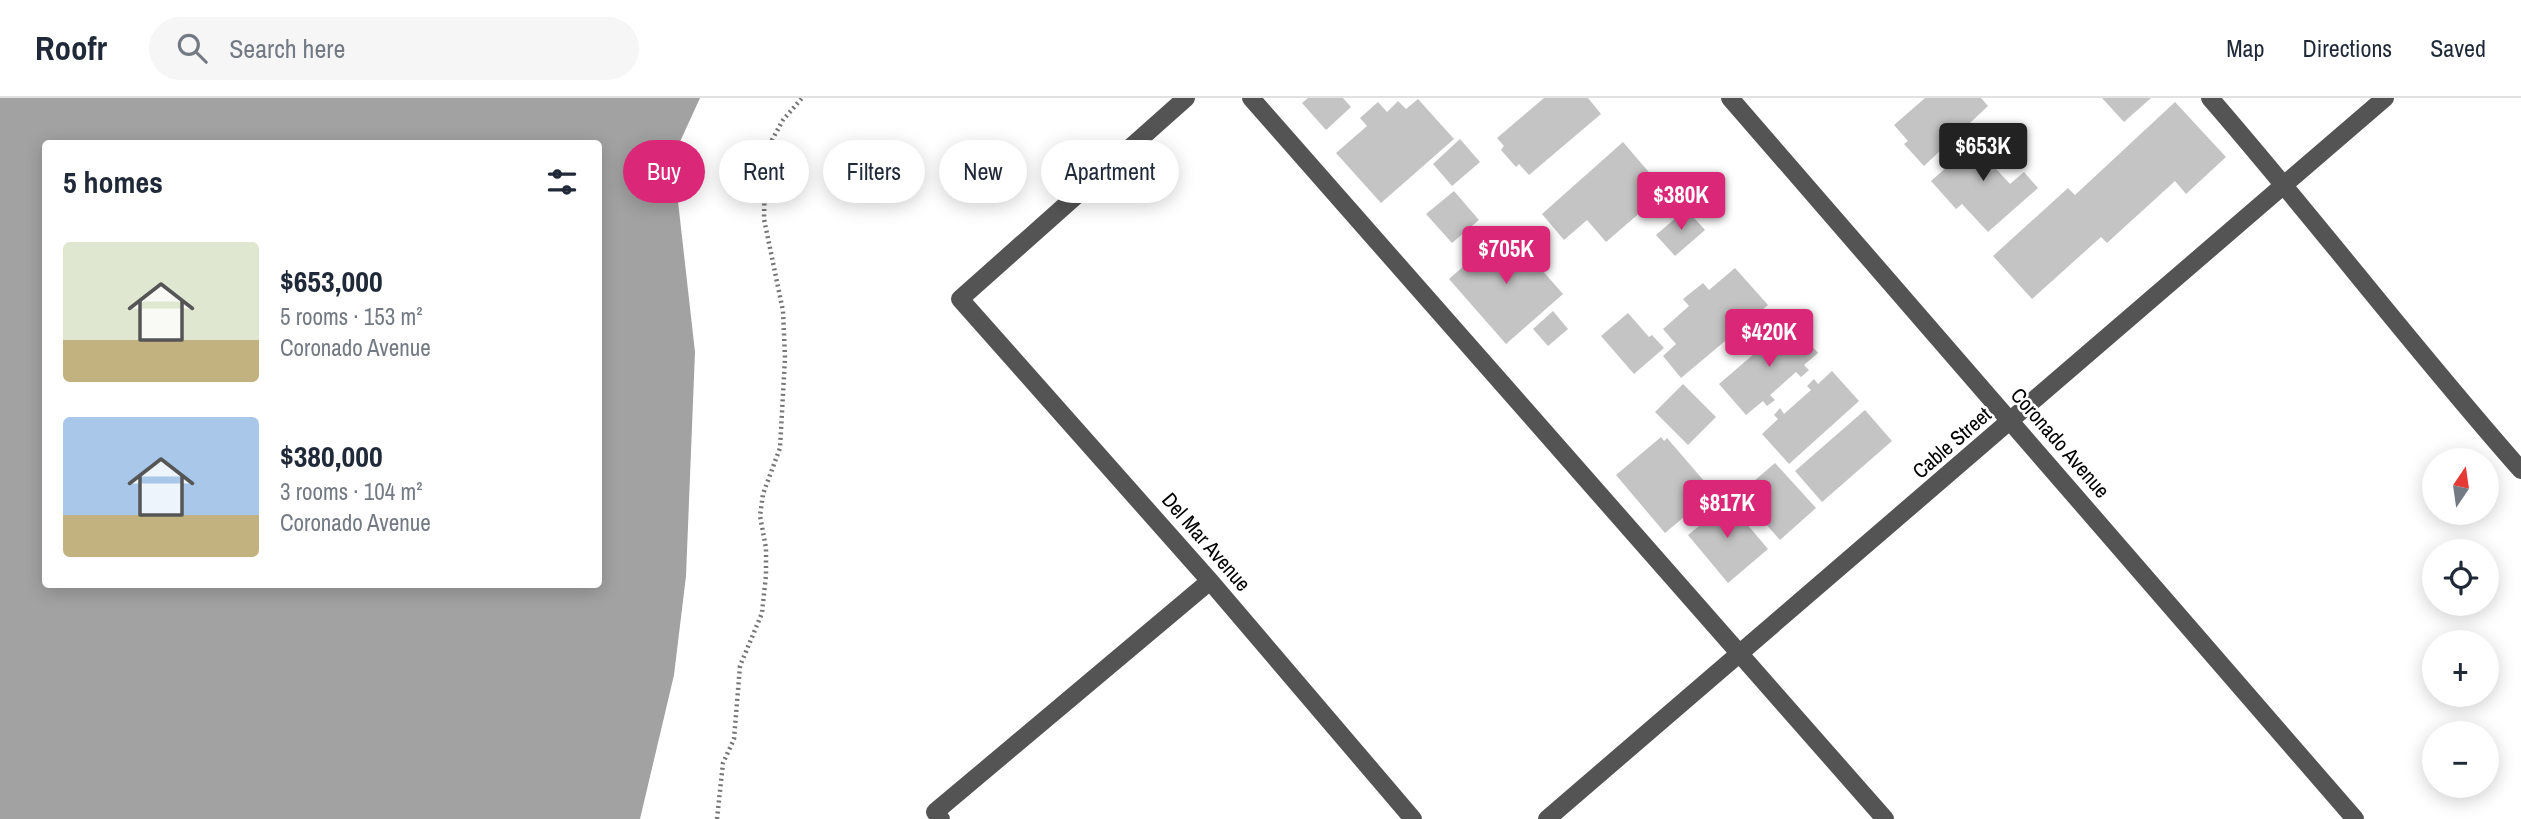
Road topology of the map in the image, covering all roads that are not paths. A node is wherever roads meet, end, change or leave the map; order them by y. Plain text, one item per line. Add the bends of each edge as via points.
1 (1186, 98) edge
2 (1251, 98) edge
3 (1730, 98) edge
4 (2210, 98) edge
5 (2385, 98) edge
6 (2285, 184) junction
7 (2012, 422) junction
8 (2521, 470) edge
9 (1210, 581) junction
10 (1741, 655) junction
11 (941, 819) edge
12 (1413, 819) edge
13 (1547, 819) edge
14 (1885, 819) edge
15 (2355, 819) edge

1 - 9 street, Del Mar Avenue via 960,299
2 - 10 street
3 - 7 street, Coronado Avenue
4 - 6 street
5 - 6 street, Cable Street
6 - 7 street, Cable Street
6 - 8 street
7 - 10 street, Cable Street
7 - 15 street, Coronado Avenue
9 - 11 street via 935,812
9 - 12 street, Del Mar Avenue
10 - 13 street, Cable Street
10 - 14 street

